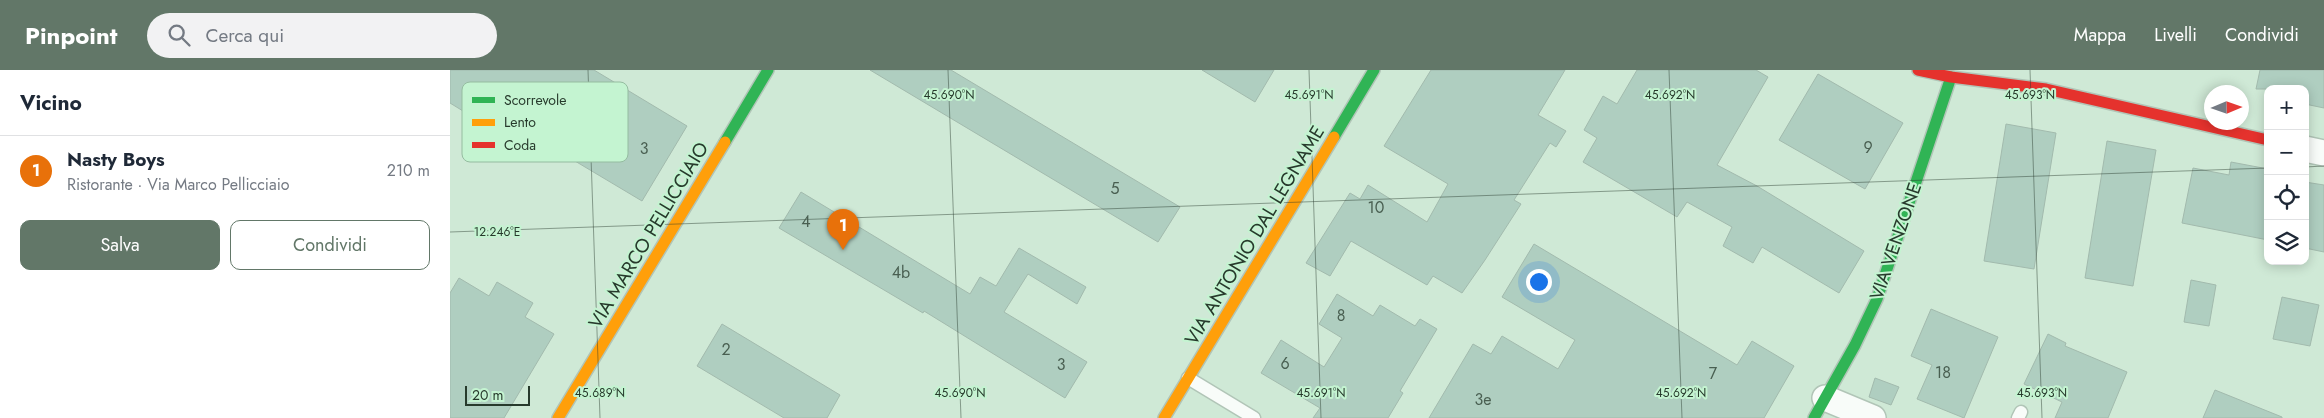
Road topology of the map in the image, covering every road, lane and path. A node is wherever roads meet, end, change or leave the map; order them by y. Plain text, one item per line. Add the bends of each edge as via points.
1 (768, 70) edge
2 (1374, 70) edge
3 (1918, 70) edge
4 (1950, 77) junction
5 (2264, 139) edge
6 (2309, 150) edge
7 (2324, 153) edge
8 (1188, 378) junction
9 (1819, 408) edge
10 (558, 418) edge
11 (1164, 418) edge
12 (1254, 418) edge
13 (1873, 418) edge

1 - 10 street, VIA MARCO PELLICCIAIO
2 - 8 street, VIA ANTONIO DAL LEGNAME
3 - 4 street
4 - 5 street via 2046,90
4 - 9 street, VIA VENZONE via 1877,298
6 - 7 street
8 - 11 street, VIA ANTONIO DAL LEGNAME
8 - 12 lane
9 - 13 street, VIA VENZONE

